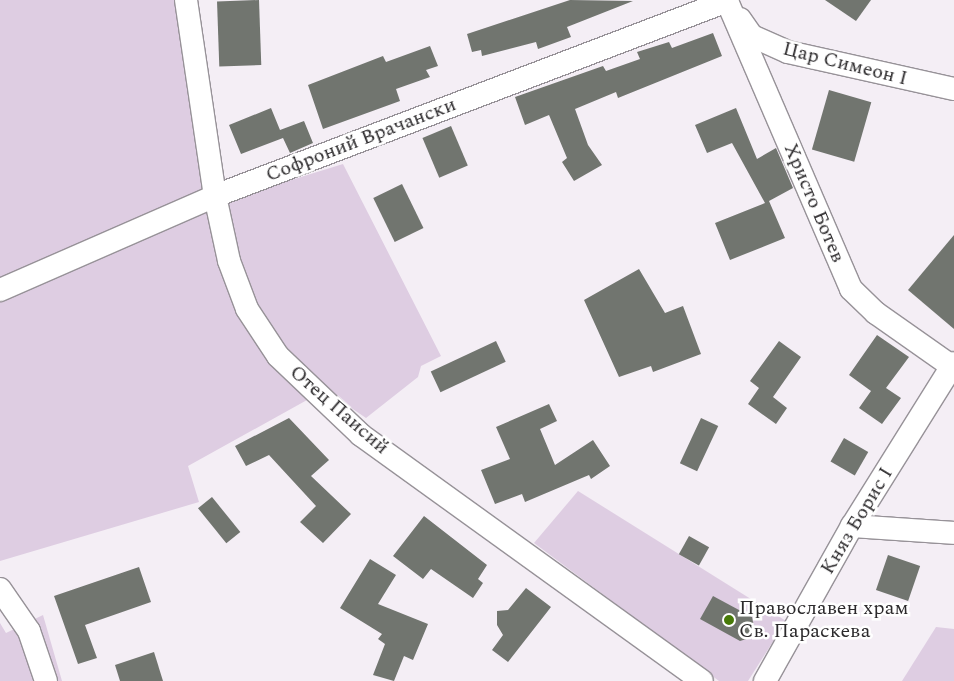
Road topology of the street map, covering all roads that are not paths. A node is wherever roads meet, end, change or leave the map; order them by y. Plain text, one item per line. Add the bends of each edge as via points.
1 (186, 0) edge
2 (727, 1) edge
3 (954, 89) edge
4 (215, 196) junction
5 (0, 290) edge
6 (952, 364) edge
7 (852, 526) junction
8 (954, 532) edge
9 (0, 589) edge
10 (46, 681) edge
11 (702, 681) edge
12 (765, 681) edge

1 - 4 street, Отец Паисий
2 - 3 street, Цар Симеон I via 752,36 788,52
2 - 4 street, Софроний Врачански
2 - 6 street, Христо Ботев via 851,289 876,313
4 - 5 street, Софроний Врачански
4 - 11 street, Отец Паисий via 229,261 247,310 278,356 309,390 362,435
6 - 7 street, Княз Борис I
7 - 8 street
7 - 12 street, Княз Борис I
9 - 10 street via 29,631

